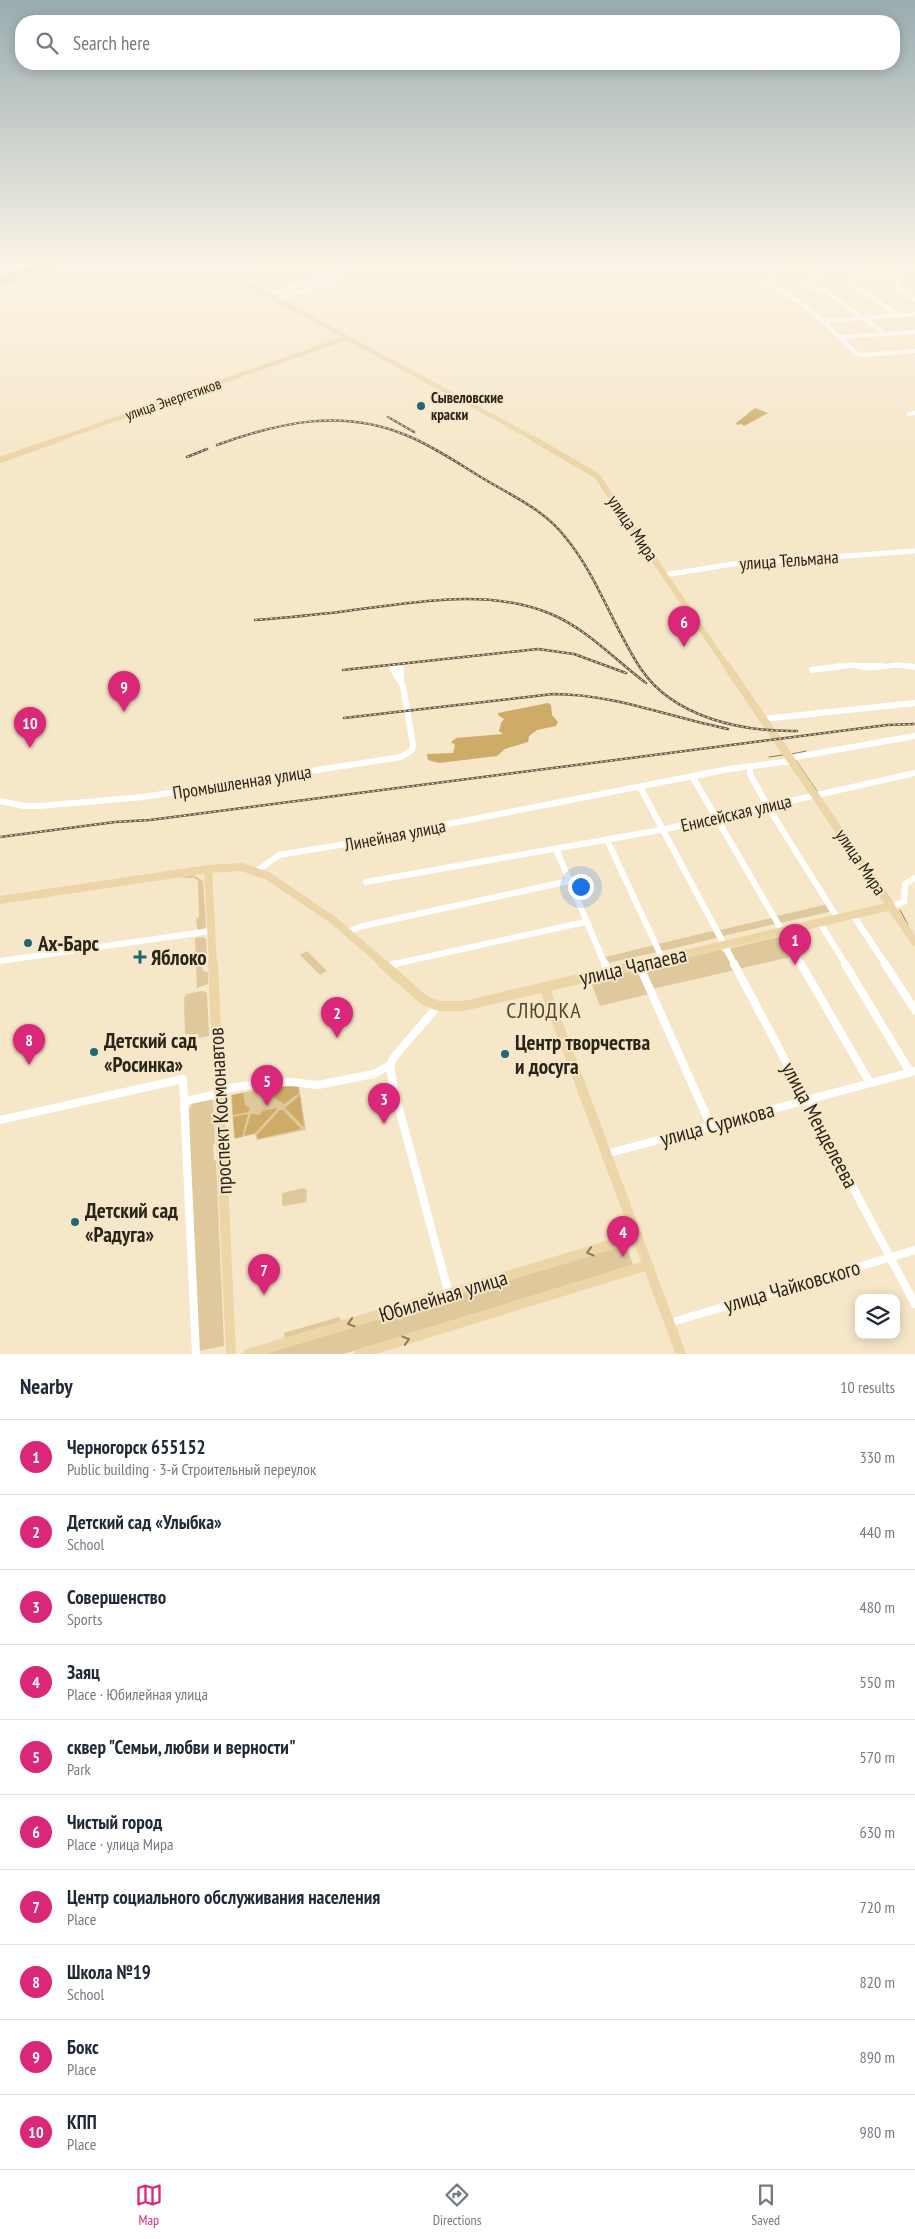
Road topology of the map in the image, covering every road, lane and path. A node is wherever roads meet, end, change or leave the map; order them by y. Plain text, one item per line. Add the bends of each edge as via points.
1 (328, 328) edge
2 (831, 328) edge
3 (877, 328) edge
4 (915, 332) edge
5 (885, 334) junction
6 (840, 337) junction
7 (346, 338) junction
8 (915, 351) edge
9 (915, 413) edge
10 (909, 414) dead end
11 (0, 460) edge
12 (915, 551) edge
13 (664, 575) junction
14 (915, 667) edge
15 (812, 670) dead end
16 (401, 682) dead end
17 (915, 703) edge
18 (763, 719) junction
19 (915, 736) edge
20 (791, 759) junction
21 (750, 766) junction
22 (915, 773) edge
23 (692, 776) junction
24 (640, 787) junction
25 (815, 795) junction
26 (0, 801) edge
27 (768, 807) junction
28 (716, 817) junction
29 (661, 830) junction
30 (607, 840) junction
31 (556, 849) junction
32 (208, 869) junction
33 (257, 870) junction
34 (915, 878) edge
35 (569, 881) junction
36 (366, 882) dead end
37 (0, 900) edge
38 (891, 906) junction
39 (853, 915) junction
40 (838, 919) junction
41 (585, 922) junction
42 (820, 923) junction
43 (211, 931) junction
44 (347, 932) junction
45 (782, 932) junction
46 (915, 942) edge
47 (725, 945) junction
48 (663, 960) junction
49 (0, 961) edge
50 (639, 965) junction
51 (387, 968) junction
52 (608, 972) junction
53 (544, 987) junction
54 (438, 1006) junction
55 (915, 1010) edge
56 (390, 1065) junction
57 (912, 1072) edge
58 (870, 1083) junction
59 (218, 1092) junction
60 (807, 1100) junction
61 (185, 1101) junction
62 (0, 1120) edge
63 (711, 1126) junction
64 (606, 1154) junction
65 (637, 1237) junction
66 (915, 1250) edge
67 (890, 1258) junction
68 (648, 1265) junction
69 (449, 1294) junction
70 (915, 1304) edge
71 (669, 1323) junction
72 (196, 1354) edge
73 (231, 1354) edge
74 (248, 1354) edge
75 (359, 1354) edge
76 (681, 1354) edge

1 - 7 main road, улица Мира
2 - 6 street
3 - 5 street
4 - 5 street
5 - 6 street
6 - 8 street via 856,354
7 - 11 main road, улица Энергетиков
7 - 13 main road, улица Мира via 593,472
9 - 10 street
12 - 13 street, улица Тельмана via 733,564
13 - 18 main road, улица Мира
14 - 15 street via 866,668 853,665
16 - 26 street, Промышленная улица via 413,744 412,750 401,757 143,797 40,806
17 - 18 street
18 - 20 main road, улица Мира
19 - 20 street, Линейная улица
20 - 21 street, Линейная улица
20 - 25 main road, улица Мира
21 - 23 street, Линейная улица
21 - 27 street via 750,774
22 - 25 street, Енисейская улица
23 - 24 street, Линейная улица
23 - 28 street
24 - 29 street, улица Менделеева
24 - 33 street, Линейная улица via 279,855
25 - 27 street, Енисейская улица
25 - 38 main road, улица Мира
27 - 28 street, Енисейская улица
27 - 40 street
28 - 29 street, Енисейская улица
28 - 45 street
29 - 30 street, Енисейская улица
29 - 47 street, улица Менделеева
30 - 31 street, Енисейская улица
30 - 48 street
31 - 35 street
31 - 36 street, Енисейская улица
32 - 33 main road via 242,867
32 - 37 main road
32 - 43 main road, проспект Космонавтов
33 - 44 main road, улица Чапаева
34 - 38 street via 905,884 907,904
35 - 41 street
35 - 44 street
38 - 39 main road, улица Чапаева
38 - 46 main road, улица Мира
39 - 40 main road, улица Чапаева
39 - 55 street
40 - 42 main road, улица Чапаева
41 - 51 street
41 - 52 street
42 - 45 main road, улица Чапаева
42 - 57 street
43 - 49 street
43 - 59 main road, проспект Космонавтов
44 - 51 main road, улица Чапаева
45 - 47 main road, улица Чапаева
45 - 58 street
47 - 48 main road, улица Чапаева
47 - 60 street, улица Менделеева
48 - 50 main road, улица Чапаева
50 - 52 main road, улица Чапаева
50 - 63 street
51 - 54 main road, улица Чапаева via 419,996
52 - 53 main road, улица Чапаева
53 - 54 main road, улица Чапаева via 464,1006
53 - 64 main road
54 - 56 street
56 - 59 street via 374,1074 318,1084 262,1083
56 - 69 street
57 - 58 street, улица Сурикова
58 - 60 street, улица Сурикова
59 - 61 street
59 - 73 main road, проспект Космонавтов
60 - 63 street, улица Сурикова
60 - 67 street, улица Менделеева
61 - 62 street via 183,1079
61 - 72 street
63 - 64 street, улица Сурикова
64 - 65 main road
65 - 68 main road
65 -> 69 main road, Юбилейная улица
66 - 67 street, улица Чайковского
67 - 70 street, улица Менделеева
67 - 71 street, улица Чайковского
68 - 71 main road
75 -> 68 main road, Юбилейная улица
69 -> 74 main road, Юбилейная улица
71 - 76 main road

